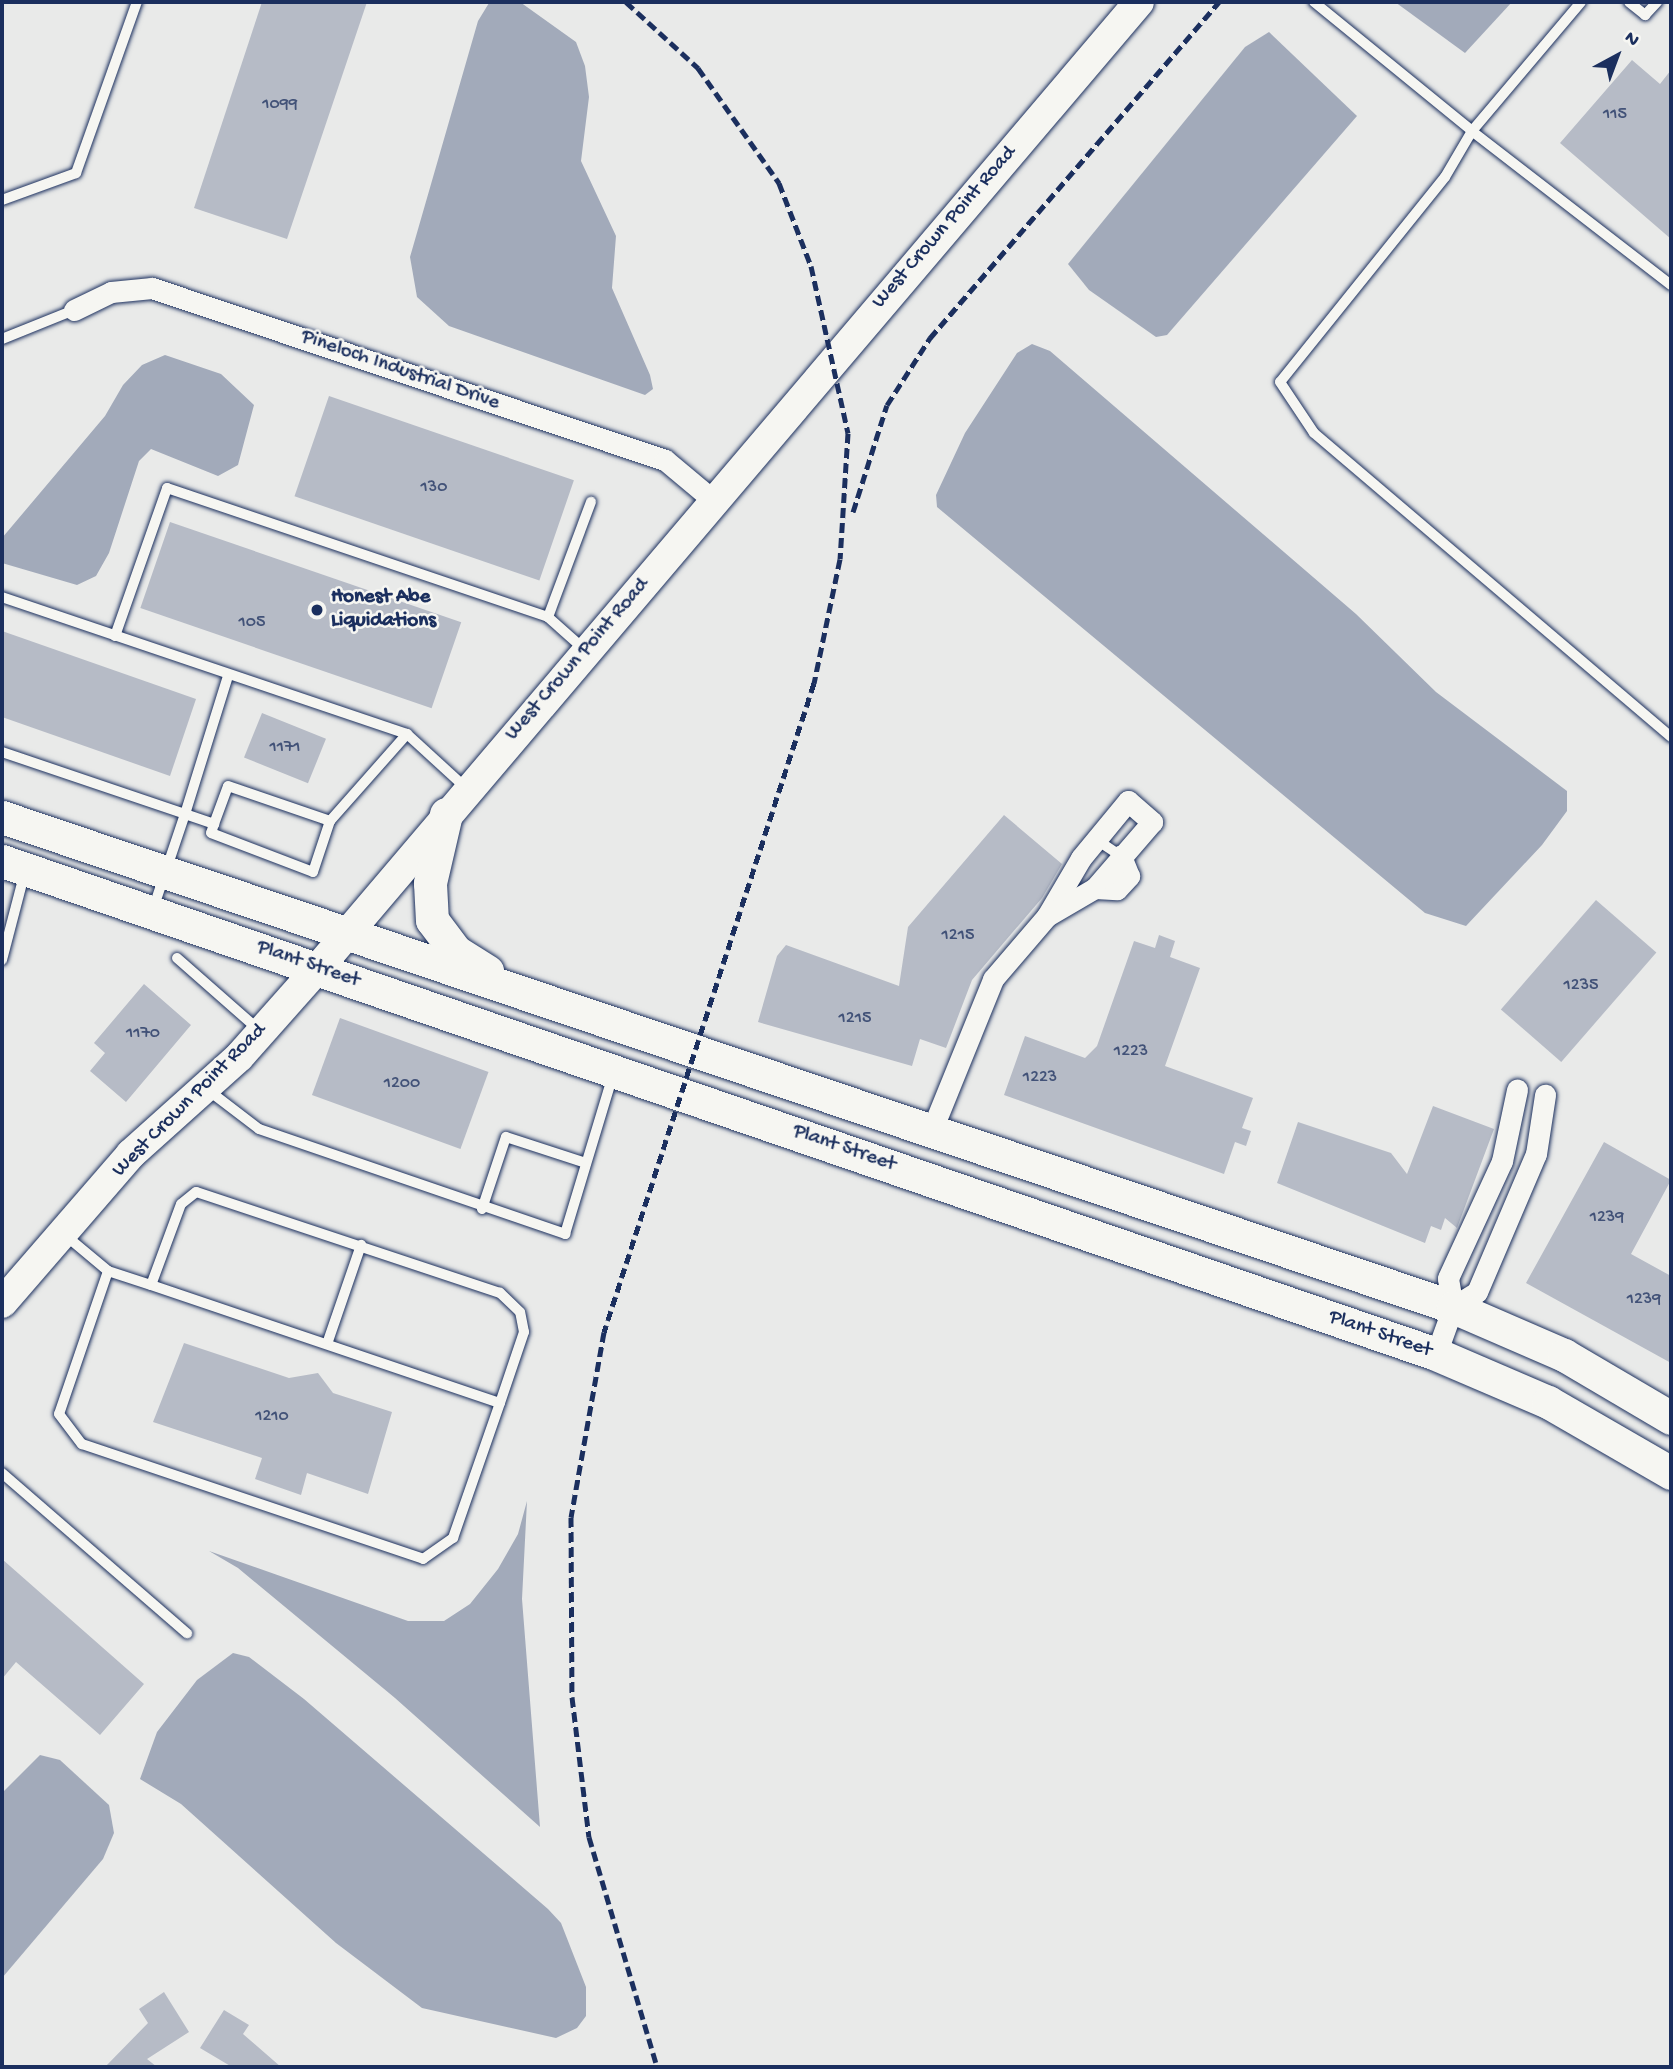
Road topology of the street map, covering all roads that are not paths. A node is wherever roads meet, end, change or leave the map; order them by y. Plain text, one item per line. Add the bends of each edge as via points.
1 (138, 2) edge
2 (1139, 2) edge
3 (1314, 2) edge
4 (1581, 2) edge
5 (1629, 2) edge
6 (1657, 2) edge
7 (1472, 131) junction
8 (2, 200) edge
9 (1671, 285) edge
10 (74, 310) joint
11 (2, 339) edge
12 (714, 500) junction
13 (591, 502) dead end
14 (2, 597) edge
15 (548, 617) junction
16 (115, 636) junction
17 (586, 651) junction
18 (228, 676) junction
19 (407, 734) junction
20 (1671, 737) edge
21 (2, 752) edge
22 (466, 789) junction
23 (184, 814) junction
24 (446, 814) junction
25 (2, 817) edge
26 (330, 821) junction
27 (214, 824) junction
28 (1097, 840) junction
29 (1121, 856) junction
30 (14, 865) edge
31 (165, 872) junction
32 (152, 912) junction
33 (1047, 916) junction
34 (345, 934) junction
35 (177, 958) dead end
36 (2, 960) edge
37 (318, 967) junction
38 (534, 1000) junction
39 (261, 1032) junction
40 (614, 1070) junction
41 (205, 1088) junction
42 (1517, 1090) dead end
43 (1545, 1095) dead end
44 (931, 1132) junction
45 (867, 1157) junction
46 (586, 1163) junction
47 (1028, 1164) junction
48 (1494, 1178) junction
49 (956, 1188) junction
50 (1520, 1190) junction
51 (482, 1209) junction
52 (63, 1233) junction
53 (1483, 1238) junction
54 (360, 1245) junction
55 (108, 1271) junction
56 (151, 1285) junction
57 (2, 1303) edge
58 (1453, 1307) junction
59 (327, 1344) junction
60 (1436, 1354) junction
61 (500, 1403) junction
62 (1671, 1418) edge
63 (2, 1473) edge
64 (1671, 1473) edge
65 (187, 1633) dead end

1 - 8 lane via 76,173
2 - 12 street, West Crown Point Road
3 - 7 lane
4 - 7 lane
5 - 6 lane via 1646,15
7 - 9 lane
7 - 20 lane via 1444,177 1280,382 1314,433
10 - 11 lane
10 - 12 street, Pineloch Industrial Drive via 111,292 152,288 665,460
12 - 17 street, West Crown Point Road
13 - 15 lane
14 - 16 lane
15 - 16 lane via 167,488
15 - 17 lane
16 - 18 lane
17 - 22 street, West Crown Point Road
18 - 19 lane
18 - 23 lane
19 - 22 lane
19 - 26 lane
21 - 23 lane
22 - 24 street, West Crown Point Road
23 - 27 lane
23 - 31 lane
24 - 34 street, West Crown Point Road
24 - 38 main road via 430,883 432,920 455,951
25 - 31 main road, Plant Street
26 - 27 lane via 228,786
26 - 27 lane via 313,872 211,833
28 - 29 lane
28 - 29 street via 1128,801 1152,821
28 - 33 street
29 - 33 street via 1096,888
30 - 32 main road, Plant Street
30 - 36 lane
31 - 32 lane
31 - 34 main road, Plant Street
32 - 37 main road, Plant Street
33 - 44 street via 993,979
34 - 37 street, West Crown Point Road
34 - 38 main road, Plant Street
35 - 39 lane
37 - 39 street, West Crown Point Road
37 - 40 main road, Plant Street
38 - 44 main road, Plant Street
39 - 41 street, West Crown Point Road
40 - 45 main road, Plant Street
40 - 46 lane
41 - 51 lane via 259,1129
41 - 52 street, West Crown Point Road via 131,1154
42 - 48 street
43 - 50 street via 1536,1154
44 - 45 main road via 911,1154
44 - 47 main road, Plant Street
45 - 49 main road, Plant Street
46 - 51 lane via 506,1137
46 - 51 lane via 565,1234
47 - 49 main road via 997,1165
47 - 58 main road, Plant Street
48 - 50 lane
48 - 53 street
49 - 60 main road, Plant Street
50 - 53 street
52 - 55 lane
52 - 57 street, West Crown Point Road
53 - 58 street via 1448,1278
53 - 58 street via 1477,1292
54 - 56 lane via 197,1192 181,1204
54 - 59 lane
54 - 61 lane via 511,1301 524,1332
55 - 56 lane
55 - 61 lane via 59,1414 71,1436 409,1555 435,1556 453,1538
56 - 59 lane
58 - 60 street
58 - 62 main road, Plant Street via 1564,1355
59 - 61 lane
60 - 64 main road, Plant Street via 1548,1402
63 - 65 lane

